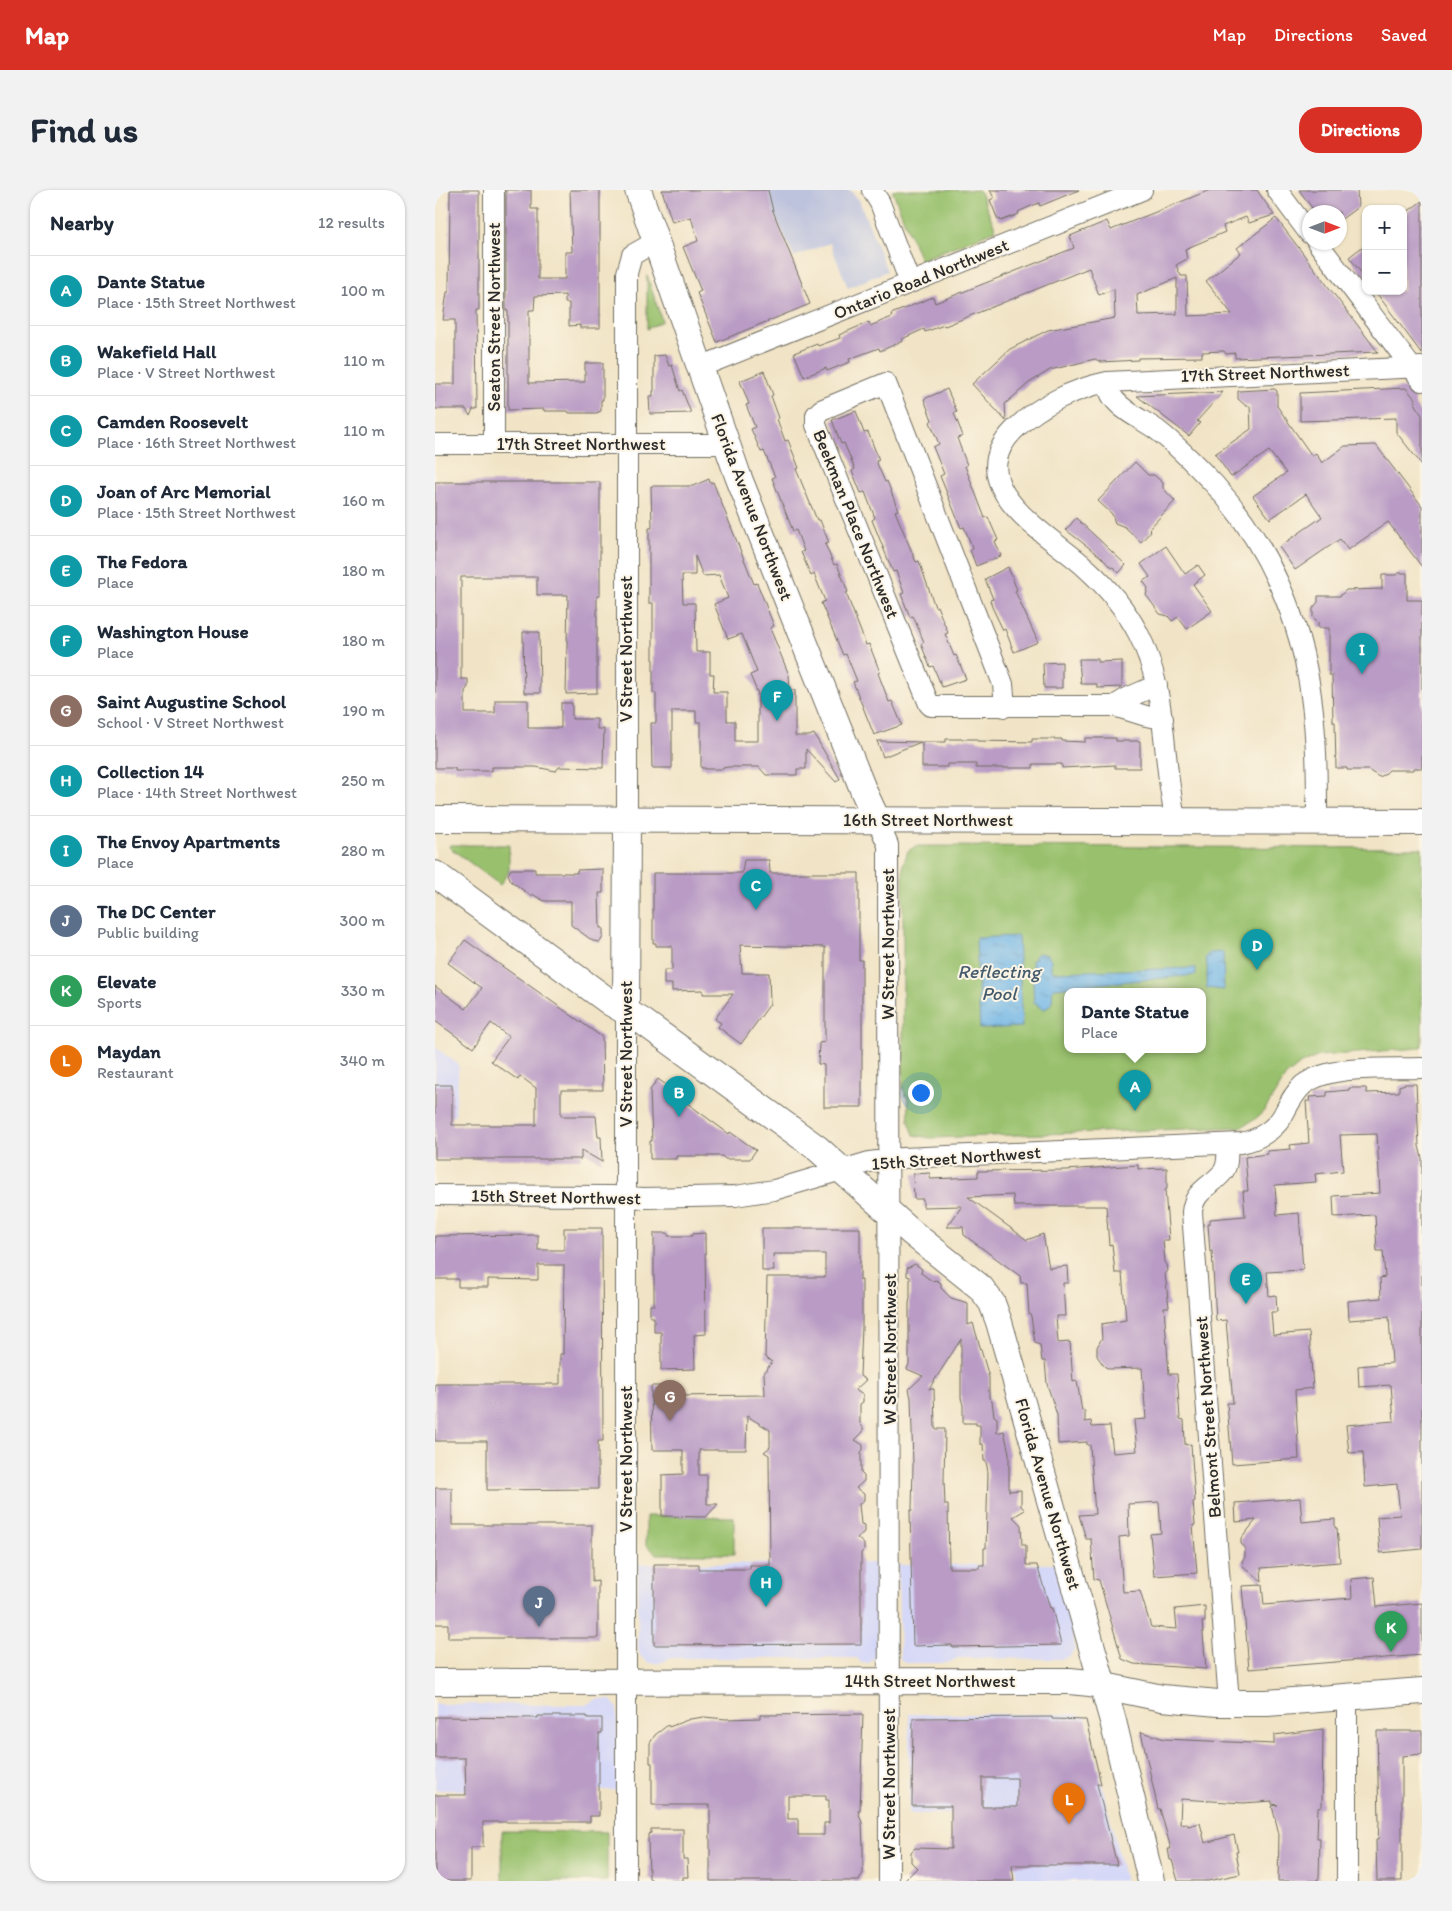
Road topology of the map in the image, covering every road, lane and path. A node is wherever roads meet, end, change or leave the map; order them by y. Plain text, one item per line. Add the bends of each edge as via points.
1 (494, 190) edge
2 (637, 190) edge
3 (872, 190) edge
4 (1142, 190) edge
5 (1277, 190) edge
6 (1302, 224) edge
7 (655, 242) junction
8 (1323, 250) edge
9 (910, 283) junction
10 (700, 367) junction
11 (1419, 372) edge
12 (1107, 382) junction
13 (435, 444) edge
14 (494, 444) junction
15 (727, 444) junction
16 (625, 445) junction
17 (1157, 685) junction
18 (1114, 706) junction
19 (1005, 707) junction
20 (1163, 720) junction
21 (435, 819) edge
22 (627, 820) junction
23 (877, 820) junction
24 (1175, 821) junction
25 (1317, 822) junction
26 (1422, 822) edge
27 (435, 874) edge
28 (626, 1012) junction
29 (1422, 1068) edge
30 (1227, 1144) junction
31 (889, 1159) junction
32 (842, 1170) junction
33 (435, 1195) edge
34 (627, 1197) junction
35 (889, 1212) junction
36 (626, 1681) junction
37 (435, 1682) edge
38 (889, 1682) junction
39 (1103, 1686) junction
40 (1422, 1691) edge
41 (1347, 1697) junction
42 (1229, 1703) junction
43 (626, 1881) edge
44 (889, 1881) edge
45 (1151, 1881) edge
46 (1347, 1881) edge

1 - 14 street, Seaton Street Northwest
2 - 7 main road, Florida Avenue Northwest
3 - 9 street
4 - 9 street, Ontario Road Northwest
5 - 6 street
7 - 10 main road, Florida Avenue Northwest
7 - 16 street, V Street Northwest via 632,255 628,266
8 - 11 street
9 - 10 street, Ontario Road Northwest
10 - 15 main road, Florida Avenue Northwest
11 - 12 street, 17th Street Northwest
12 - 17 street via 1066,396 1026,419 1004,441 997,457 996,471 1002,490 1017,510 1095,576 1129,616 1148,654
12 - 25 street via 1119,405 1162,435 1214,485 1246,526 1273,572 1298,634 1309,680 1315,726
13 - 14 street, 17th Street Northwest
14 - 16 street, 17th Street Northwest
15 - 16 street, 17th Street Northwest
15 - 23 main road, Florida Avenue Northwest
16 - 22 street, V Street Northwest
17 - 18 street, Beekman Place Northwest
17 - 20 street
18 - 19 street, Beekman Place Northwest
18 - 20 street, Beekman Place Northwest
19 - 19 street, Beekman Place Northwest via 929,704 816,425 816,416 821,410 886,383 1003,684
20 - 24 street
21 - 22 main road, 16th Street Northwest
22 - 23 main road, 16th Street Northwest
22 - 28 main road, V Street Northwest
23 - 24 main road, 16th Street Northwest
23 - 31 street, W Street Northwest via 888,845
24 - 25 main road, 16th Street Northwest
25 - 26 main road, 16th Street Northwest
27 - 28 main road, Florida Avenue Northwest
28 - 32 main road, Florida Avenue Northwest via 794,1130
28 - 34 street, V Street Northwest
29 - 30 street, 15th Street Northwest via 1325,1074 1298,1090 1281,1118 1268,1131 1248,1141
30 - 31 street, 15th Street Northwest
30 - 42 street, Belmont Street Northwest via 1227,1165 1197,1195 1192,1212
31 - 32 street, 15th Street Northwest
31 - 35 street, W Street Northwest
32 - 34 street, 15th Street Northwest via 781,1189 748,1195
32 - 35 main road, Florida Avenue Northwest
33 - 34 street, 15th Street Northwest
34 - 36 street, V Street Northwest
35 - 38 street, W Street Northwest
35 - 39 main road, Florida Avenue Northwest via 981,1288 995,1309
36 - 37 main road, 14th Street Northwest
36 - 38 main road, 14th Street Northwest
36 - 43 street, V Street Northwest
38 - 39 main road, 14th Street Northwest via 1070,1681
38 - 44 street, W Street Northwest
39 - 42 main road, 14th Street Northwest via 1162,1698
39 - 45 main road, Florida Avenue Northwest
40 - 41 main road, 14th Street Northwest
41 - 42 main road, 14th Street Northwest
41 - 46 street

